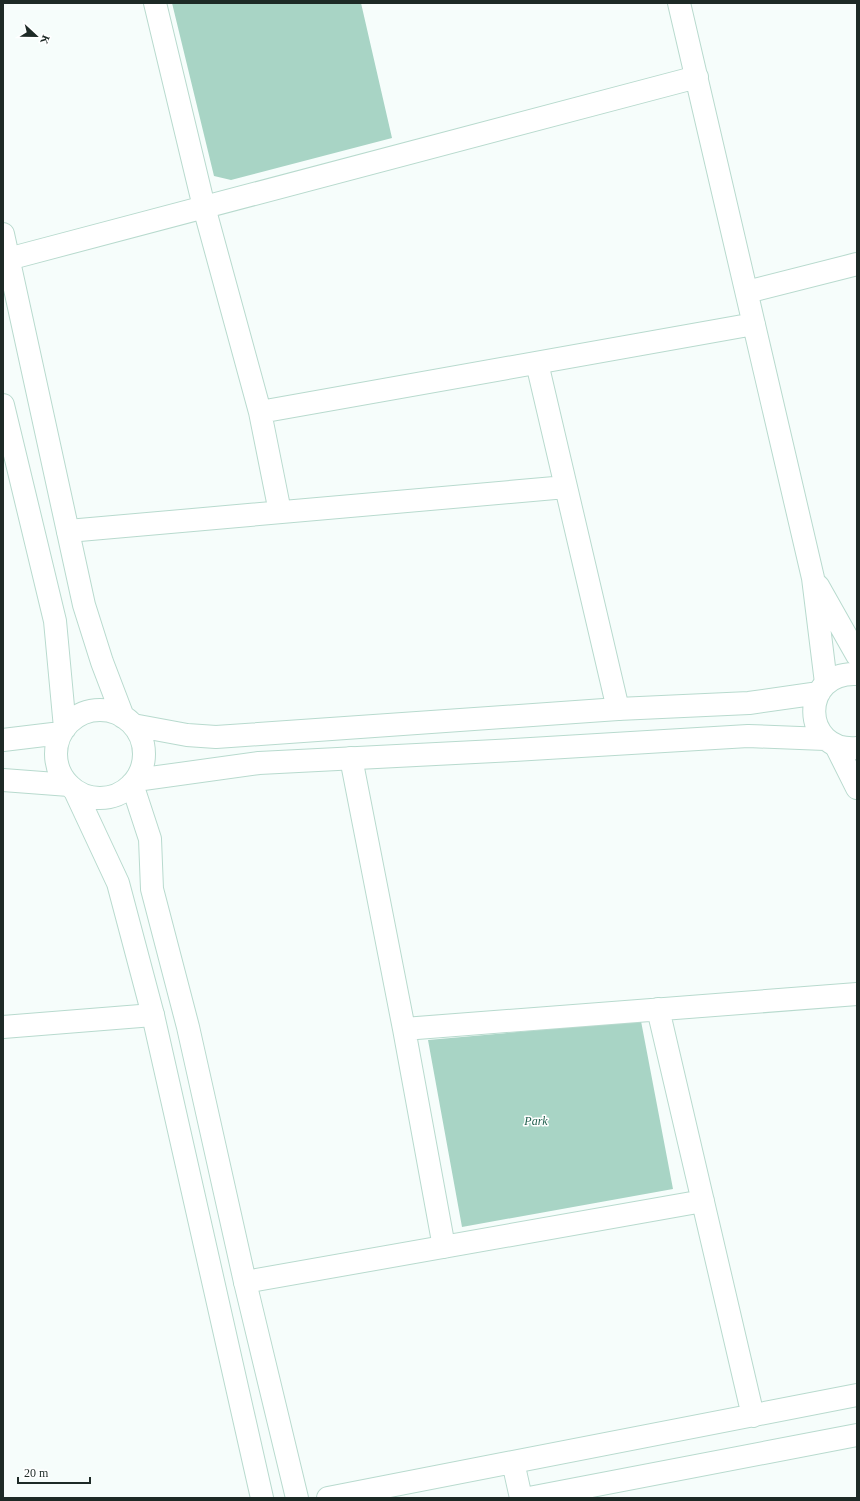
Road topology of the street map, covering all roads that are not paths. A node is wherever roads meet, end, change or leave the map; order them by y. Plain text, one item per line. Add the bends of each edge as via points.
1 (155, 3) edge
2 (679, 3) edge
3 (697, 77) junction
4 (204, 207) junction
5 (3, 234) edge
6 (8, 259) junction
7 (857, 264) edge
8 (747, 292) junction
9 (754, 324) junction
10 (537, 363) junction
11 (3, 405) edge
12 (260, 412) junction
13 (566, 487) junction
14 (280, 512) junction
15 (68, 531) junction
16 (813, 578) junction
17 (857, 655) edge
18 (857, 674) edge
19 (822, 688) junction
20 (618, 709) junction
21 (128, 721) junction
22 (63, 730) junction
23 (3, 740) edge
24 (839, 744) edge
25 (351, 758) junction
26 (3, 780) edge
27 (134, 782) junction
28 (72, 788) junction
29 (857, 788) edge
30 (857, 994) edge
31 (658, 1009) junction
32 (153, 1015) junction
33 (3, 1026) edge
34 (404, 1029) junction
35 (703, 1201) junction
36 (444, 1247) junction
37 (245, 1282) junction
38 (857, 1395) edge
39 (753, 1416) junction
40 (857, 1435) edge
41 (513, 1462) junction
42 (262, 1498) edge
43 (297, 1498) edge
44 (328, 1498) edge
45 (521, 1498) edge
46 (529, 1498) edge

1 - 4 street
2 - 3 street
3 - 4 street
3 - 8 street
4 - 6 street
4 - 12 street
5 - 6 street
6 - 15 street
7 - 8 street
8 - 9 street
9 - 10 street
9 - 16 street
10 - 12 street
10 - 13 street
11 - 22 street via 56,621
12 - 14 street
13 - 14 street
13 - 20 street
14 - 15 street
15 - 21 street via 84,605 102,662
16 - 17 street
16 - 19 street
18 - 19 street via 836,677
19 - 20 street via 749,703
19 - 24 street via 814,704 814,716 818,728
20 - 21 street via 216,737 188,735
21 - 22 street via 117,713 91,711 79,715
21 - 27 street via 142,741 144,754 142,768
22 - 23 street
22 - 28 street via 57,745 56,758 65,782
24 - 25 street via 748,736
24 - 29 street
25 - 27 street via 259,763
25 - 34 street
26 - 28 street
27 - 28 street via 114,796 101,798 88,797
27 - 37 street via 150,839 152,889 188,1027
28 - 32 street via 118,883
30 - 31 street
31 - 34 street
31 - 35 street
32 - 33 street
32 - 42 street
34 - 36 street
35 - 36 street
35 - 39 street
36 - 37 street
37 - 43 street
38 - 39 street
39 - 41 street
40 - 46 street
41 - 44 street
41 - 45 street

